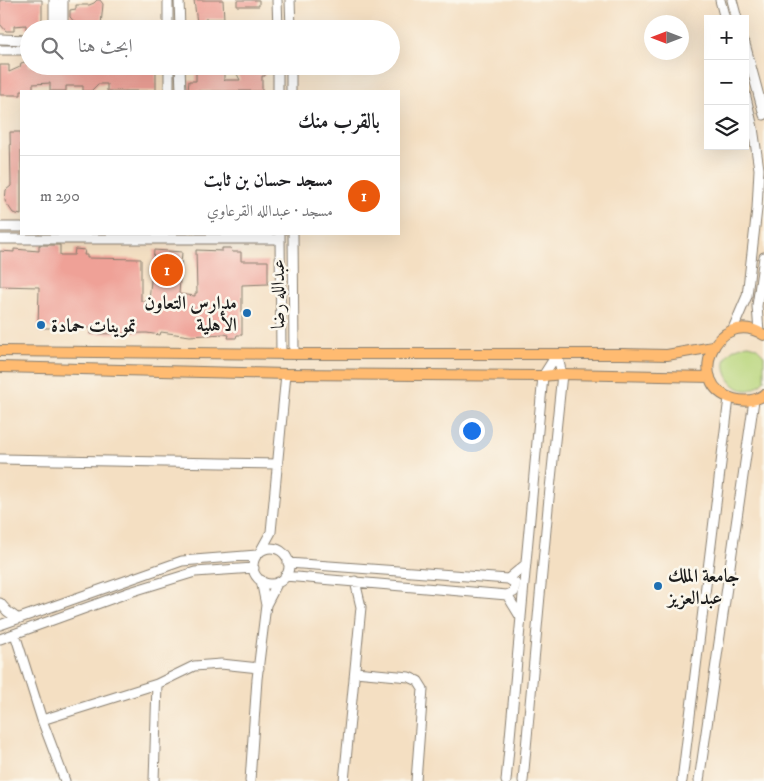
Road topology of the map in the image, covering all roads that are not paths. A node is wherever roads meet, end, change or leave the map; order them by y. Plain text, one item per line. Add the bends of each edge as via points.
1 (54, 0) edge
2 (63, 0) edge
3 (168, 0) edge
4 (179, 0) edge
5 (277, 0) edge
6 (290, 0) edge
7 (720, 0) edge
8 (732, 0) edge
9 (724, 15) edge
10 (737, 15) edge
11 (54, 20) edge
12 (63, 20) edge
13 (168, 20) edge
14 (180, 20) edge
15 (278, 20) edge
16 (290, 20) edge
17 (0, 39) edge
18 (20, 40) edge
19 (0, 50) edge
20 (20, 50) edge
21 (749, 59) edge
22 (169, 75) edge
23 (180, 75) edge
24 (278, 75) edge
25 (291, 75) edge
26 (169, 90) edge
27 (180, 90) edge
28 (278, 90) edge
29 (292, 90) edge
30 (748, 105) edge
31 (764, 115) edge
32 (0, 227) edge
33 (20, 227) edge
34 (293, 235) edge
35 (280, 237) edge
36 (0, 239) edge
37 (764, 257) edge
38 (732, 331) junction
39 (761, 333) edge
40 (713, 347) junction
41 (0, 351) edge
42 (281, 354) junction
43 (294, 354) junction
44 (557, 354) junction
45 (0, 367) edge
46 (286, 374) junction
47 (562, 374) junction
48 (543, 376) junction
49 (710, 377) junction
50 (764, 395) edge
51 (730, 398) junction
52 (754, 400) junction
53 (0, 459) edge
54 (278, 464) junction
55 (271, 532) junction
56 (281, 551) junction
57 (258, 554) junction
58 (288, 563) junction
59 (526, 564) junction
60 (254, 568) junction
61 (508, 578) junction
62 (282, 579) junction
63 (261, 580) junction
64 (356, 581) junction
65 (506, 595) junction
66 (0, 603) edge
67 (266, 605) junction
68 (521, 618) junction
69 (18, 619) junction
70 (0, 625) edge
71 (15, 634) junction
72 (0, 639) edge
73 (258, 668) junction
74 (355, 672) junction
75 (157, 684) junction
76 (42, 720) junction
77 (65, 781) edge
78 (154, 781) edge
79 (250, 781) edge
80 (344, 781) edge
81 (416, 781) edge
82 (506, 781) edge
83 (523, 781) edge
84 (682, 781) edge
85 (700, 781) edge

1 - 11 street
2 - 12 street
3 - 13 street
4 - 14 street
5 - 15 street
6 - 16 street
7 - 9 street
8 - 10 street
17 - 18 street
19 - 20 street
21 - 31 street
22 - 26 street
23 - 27 street
24 - 28 street
25 - 29 street
30 - 38 street via 759,169 757,209 747,296
32 - 33 street
34 - 43 street, عبدالله رضا
35 - 36 street
35 - 42 street, عبدالله رضا
37 - 39 street via 757,306
38 - 39 main road via 750,329
38 - 40 main road
40 - 44 main road via 667,355
40 - 49 main road
41 - 42 main road
42 - 43 main road
43 - 44 main road
44 - 47 street
44 - 48 street
45 - 46 main road
46 - 48 main road
46 - 54 street
47 - 48 main road
47 - 49 main road
47 - 83 street
48 - 59 street
49 - 51 main road via 721,393
50 - 52 main road
51 - 52 main road
51 - 84 street
52 - 85 street
53 - 54 street
54 - 55 street
55 - 56 street
55 - 57 street
56 - 57 street via 268,548
56 - 58 street
57 - 60 street
57 - 69 street via 182,561
58 - 61 street
58 - 62 street
59 - 61 street
59 - 68 street
60 - 63 street
60 - 71 street via 195,572
61 - 65 street via 515,583 514,592
62 - 63 street via 271,584
62 - 64 street
62 - 67 street
63 - 67 street
64 - 65 street
64 - 74 street via 361,607
65 - 68 street
66 - 69 street
67 - 73 street
68 - 82 street
69 - 70 street
71 - 72 street
71 - 76 street
73 - 75 street via 221,664 194,666
73 - 79 street
74 - 80 street
74 - 81 street via 409,677 418,681 423,690
75 - 76 street
75 - 78 street
76 - 77 street

